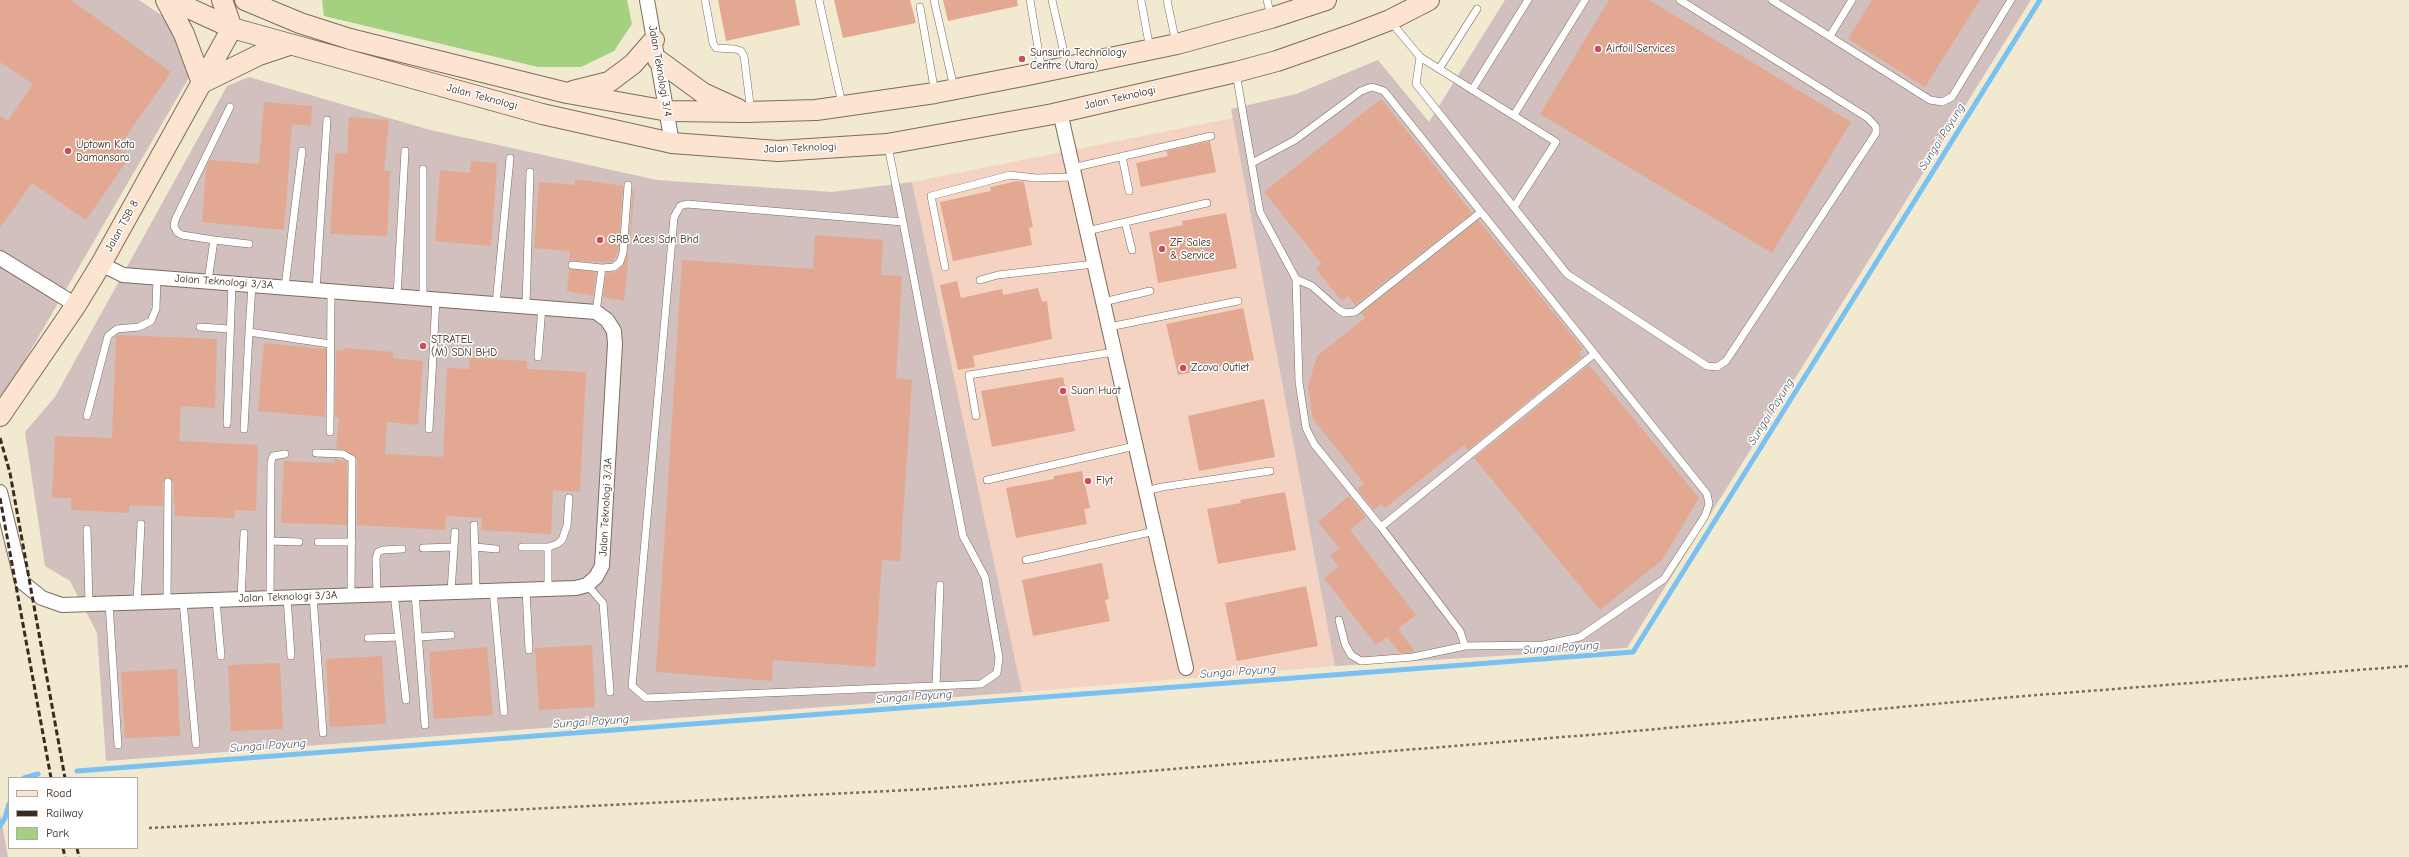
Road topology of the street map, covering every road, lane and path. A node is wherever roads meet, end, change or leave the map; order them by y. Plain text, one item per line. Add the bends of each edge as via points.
1 (166, 0) edge
2 (172, 0) edge
3 (222, 0) edge
4 (245, 0) edge
5 (647, 0) edge
6 (705, 0) edge
7 (819, 0) edge
8 (934, 0) edge
9 (1030, 0) edge
10 (1052, 0) edge
11 (1141, 0) edge
12 (1167, 0) edge
13 (1326, 0) edge
14 (1429, 0) edge
15 (1528, 0) edge
16 (1584, 0) edge
17 (1680, 0) edge
18 (1772, 0) edge
19 (1852, 0) edge
20 (2011, 0) edge
21 (920, 7) dead end
22 (1269, 9) edge
23 (1477, 9) dead end
24 (1390, 20) junction
25 (300, 23) junction
26 (232, 28) junction
27 (1830, 36) junction
28 (654, 40) junction
29 (1177, 44) junction
30 (289, 45) junction
31 (1150, 50) junction
32 (1420, 57) junction
33 (658, 60) junction
34 (1067, 67) junction
35 (1439, 69) junction
36 (1042, 72) junction
37 (1236, 72) junction
38 (202, 83) junction
39 (954, 89) junction
40 (1472, 90) junction
41 (567, 93) junction
42 (935, 93) junction
43 (230, 107) dead end
44 (842, 107) junction
45 (668, 111) junction
46 (748, 112) junction
47 (1060, 112) junction
48 (1514, 116) junction
49 (327, 120) dead end
50 (1211, 136) dead end
51 (672, 143) junction
52 (887, 144) junction
53 (405, 150) dead end
54 (302, 151) dead end
55 (1122, 156) junction
56 (510, 158) dead end
57 (1252, 163) junction
58 (423, 169) dead end
59 (530, 172) dead end
60 (1073, 172) junction
61 (628, 185) dead end
62 (1130, 191) dead end
63 (1206, 203) dead end
64 (1514, 207) junction
65 (1481, 212) junction
66 (903, 222) junction
67 (1125, 222) junction
68 (1087, 231) junction
69 (214, 240) junction
70 (249, 244) dead end
71 (1132, 250) dead end
72 (0, 258) edge
73 (102, 264) junction
74 (1094, 264) junction
75 (572, 265) dead end
76 (945, 267) dead end
77 (602, 268) junction
78 (157, 277) junction
79 (980, 280) dead end
80 (1296, 280) junction
81 (208, 281) junction
82 (232, 283) junction
83 (252, 285) junction
84 (285, 287) junction
85 (316, 290) junction
86 (331, 291) junction
87 (1150, 291) dead end
88 (397, 296) junction
89 (429, 298) junction
90 (1238, 301) dead end
91 (1103, 302) junction
92 (496, 304) junction
93 (76, 305) junction
94 (526, 306) junction
95 (542, 307) junction
96 (596, 312) junction
97 (200, 327) dead end
98 (1108, 327) junction
99 (230, 330) junction
100 (249, 332) junction
101 (330, 344) junction
102 (1114, 352) junction
103 (1594, 354) junction
104 (538, 357) dead end
105 (0, 416) edge
106 (87, 416) dead end
107 (976, 416) dead end
108 (226, 424) dead end
109 (244, 429) dead end
110 (429, 429) dead end
111 (330, 432) dead end
112 (1135, 446) junction
113 (316, 453) dead end
114 (285, 454) dead end
115 (1270, 471) dead end
116 (987, 480) dead end
117 (168, 482) dead end
118 (1146, 491) junction
119 (0, 492) edge
120 (569, 498) dead end
121 (141, 524) dead end
122 (474, 525) dead end
123 (1381, 527) junction
124 (87, 529) dead end
125 (1155, 531) junction
126 (455, 532) dead end
127 (244, 533) dead end
128 (271, 541) junction
129 (298, 542) dead end
130 (318, 542) dead end
131 (352, 542) junction
132 (454, 547) junction
133 (522, 547) dead end
134 (548, 547) junction
135 (423, 548) dead end
136 (475, 548) junction
137 (402, 549) dead end
138 (496, 549) dead end
139 (1026, 560) dead end
140 (587, 585) junction
141 (940, 585) dead end
142 (548, 588) junction
143 (526, 589) junction
144 (493, 590) junction
145 (451, 591) junction
146 (476, 591) junction
147 (394, 593) junction
148 (415, 593) junction
149 (377, 594) junction
150 (351, 595) junction
151 (313, 596) junction
152 (286, 597) junction
153 (270, 598) junction
154 (241, 599) junction
155 (183, 600) junction
156 (216, 600) junction
157 (166, 601) junction
158 (137, 602) junction
159 (109, 603) junction
160 (89, 604) junction
161 (1339, 620) dead end
162 (451, 635) dead end
163 (399, 637) junction
164 (419, 637) junction
165 (368, 638) dead end
166 (1466, 646) junction
167 (528, 650) dead end
168 (221, 656) dead end
169 (291, 656) dead end
170 (2409, 666) edge
171 (1186, 668) dead end
172 (936, 686) junction
173 (610, 692) dead end
174 (406, 700) dead end
175 (504, 712) dead end
176 (425, 725) dead end
177 (323, 734) dead end
178 (196, 744) dead end
179 (118, 745) dead end
180 (149, 828) dead end

1 - 38 street via 184,34
2 - 26 street, Jalan Teknologi
3 - 26 street
4 - 25 street
5 - 28 street, Jalan Teknologi 3/4
6 - 46 lane via 716,48 735,49 741,51 744,56
7 - 44 lane
8 - 39 lane
9 - 36 lane
10 - 34 lane
11 - 31 lane
12 - 29 lane
13 - 22 street
14 - 24 street, Jalan Teknologi
15 - 40 lane
16 - 48 lane
17 - 64 lane via 1868,118 1876,127 1876,133 1726,361 1717,367 1707,366 1567,274
18 - 27 lane
19 - 27 lane
20 - 27 lane via 1952,97 1942,102 1930,100
21 - 42 lane
22 - 29 street
23 - 35 lane
24 - 32 lane
24 - 37 street, Jalan Teknologi via 1277,61
25 - 26 street via 255,20
25 - 41 street via 350,39
26 - 30 street, Jalan Teknologi
26 - 38 street, Jalan TSB 8
28 - 33 street, Jalan Teknologi 3/4
28 - 41 street via 633,64 609,82
29 - 31 street
30 - 38 street via 259,55
30 - 51 street, Jalan Teknologi via 542,114
31 - 34 street
32 - 35 lane
32 - 64 lane via 1416,84
33 - 45 street, Jalan Teknologi 3/4
33 - 46 street via 703,93
34 - 36 street
35 - 40 lane
36 - 39 street
37 - 47 street, Jalan Teknologi
37 - 57 lane
38 - 73 street, Jalan TSB 8
39 - 42 street
40 - 48 lane
41 - 45 street
42 - 44 street
43 - 69 lane via 174,226 182,235
44 - 46 street
45 - 46 street
45 - 51 street, Jalan Teknologi 3/4
47 - 52 street, Jalan Teknologi
47 - 60 street
48 - 64 lane via 1556,142
49 - 85 lane
50 - 55 lane
51 - 52 street, Jalan Teknologi via 778,151
52 - 66 lane
53 - 88 lane
54 - 84 lane
55 - 60 lane
55 - 62 lane
56 - 92 lane
57 - 65 lane via 1295,140 1361,91 1372,87 1379,88 1389,95
57 - 80 lane via 1260,212
58 - 89 lane
59 - 94 lane
60 - 68 street
60 - 76 lane via 1036,178 1010,176 931,196
61 - 77 lane via 623,253 620,262 614,267
63 - 67 lane
65 - 80 lane via 1355,312 1345,313 1339,310 1312,286
65 - 103 lane
66 - 172 lane via 963,536 985,577 999,658 997,672 981,684
66 - 172 lane via 687,204 680,206 674,217 632,686 646,698
67 - 68 lane
67 - 71 lane
68 - 74 street
69 - 70 lane
69 - 81 lane
72 - 93 street
73 - 78 street, Jalan Teknologi 3/3A via 123,275
73 - 93 street, Jalan TSB 8
74 - 79 lane
74 - 91 street
75 - 77 lane
77 - 96 lane
78 - 81 street, Jalan Teknologi 3/3A
78 - 106 lane via 156,309 151,321 139,327 117,329 108,336
80 - 123 lane via 1299,382 1306,428 1314,444
81 - 82 street, Jalan Teknologi 3/3A
82 - 83 street, Jalan Teknologi 3/3A
82 - 99 lane
83 - 84 street, Jalan Teknologi 3/3A
83 - 100 lane
84 - 85 street, Jalan Teknologi 3/3A
85 - 86 street, Jalan Teknologi 3/3A
86 - 88 street, Jalan Teknologi 3/3A
86 - 101 lane
87 - 91 lane
88 - 89 street, Jalan Teknologi 3/3A
89 - 92 street, Jalan Teknologi 3/3A
89 - 110 lane
90 - 98 lane
91 - 98 street
92 - 94 street, Jalan Teknologi 3/3A
93 - 105 street, Jalan TSB 8
94 - 95 street, Jalan Teknologi 3/3A
95 - 96 street, Jalan Teknologi 3/3A
95 - 104 lane
96 - 140 street, Jalan Teknologi 3/3A via 607,320 614,331 615,344 602,566 596,577
97 - 99 lane
98 - 102 street
99 - 108 lane
100 - 101 lane
100 - 109 lane
101 - 111 lane
102 - 107 lane via 969,375
102 - 112 street
103 - 123 lane
103 - 166 lane via 1707,494 1709,504 1705,516 1664,579 1580,636 1543,645
112 - 116 lane
112 - 118 street
113 - 131 lane via 343,454 352,459
114 - 128 lane via 273,456 271,462
115 - 118 lane
117 - 157 lane
118 - 125 street
119 - 160 street, Jalan Teknologi 3/3A via 22,582 42,598 62,605
120 - 134 lane via 565,534 557,544
121 - 158 lane
122 - 136 lane
123 - 166 lane via 1460,632
124 - 160 lane
125 - 139 lane
125 - 171 street
126 - 132 lane
127 - 154 lane
128 - 129 lane
128 - 153 lane
130 - 131 lane
131 - 150 lane
132 - 135 lane
132 - 145 lane
133 - 134 lane
134 - 142 lane
136 - 138 lane
136 - 146 lane
137 - 149 lane via 378,552
140 - 142 street, Jalan Teknologi 3/3A via 576,588
140 - 173 lane via 603,603
141 - 172 lane
142 - 143 street, Jalan Teknologi 3/3A
143 - 144 street, Jalan Teknologi 3/3A
143 - 167 lane
144 - 146 street, Jalan Teknologi 3/3A
144 - 175 lane
145 - 146 street, Jalan Teknologi 3/3A
145 - 148 street, Jalan Teknologi 3/3A
147 - 148 street, Jalan Teknologi 3/3A
147 - 149 street, Jalan Teknologi 3/3A
147 - 163 lane
148 - 164 lane
149 - 150 street, Jalan Teknologi 3/3A
150 - 151 street, Jalan Teknologi 3/3A
151 - 152 street, Jalan Teknologi 3/3A
151 - 177 lane
152 - 153 street, Jalan Teknologi 3/3A
152 - 169 lane
153 - 154 street, Jalan Teknologi 3/3A
154 - 156 street, Jalan Teknologi 3/3A
155 - 156 street, Jalan Teknologi 3/3A
155 - 157 street, Jalan Teknologi 3/3A
155 - 178 lane
156 - 168 lane
157 - 158 street, Jalan Teknologi 3/3A
158 - 159 street, Jalan Teknologi 3/3A
159 - 160 street, Jalan Teknologi 3/3A
159 - 179 lane
161 - 166 lane via 1345,644 1351,655 1362,661 1413,657
162 - 164 lane
163 - 165 lane
163 - 174 lane
164 - 176 lane
170 - 180 path via 929,789

